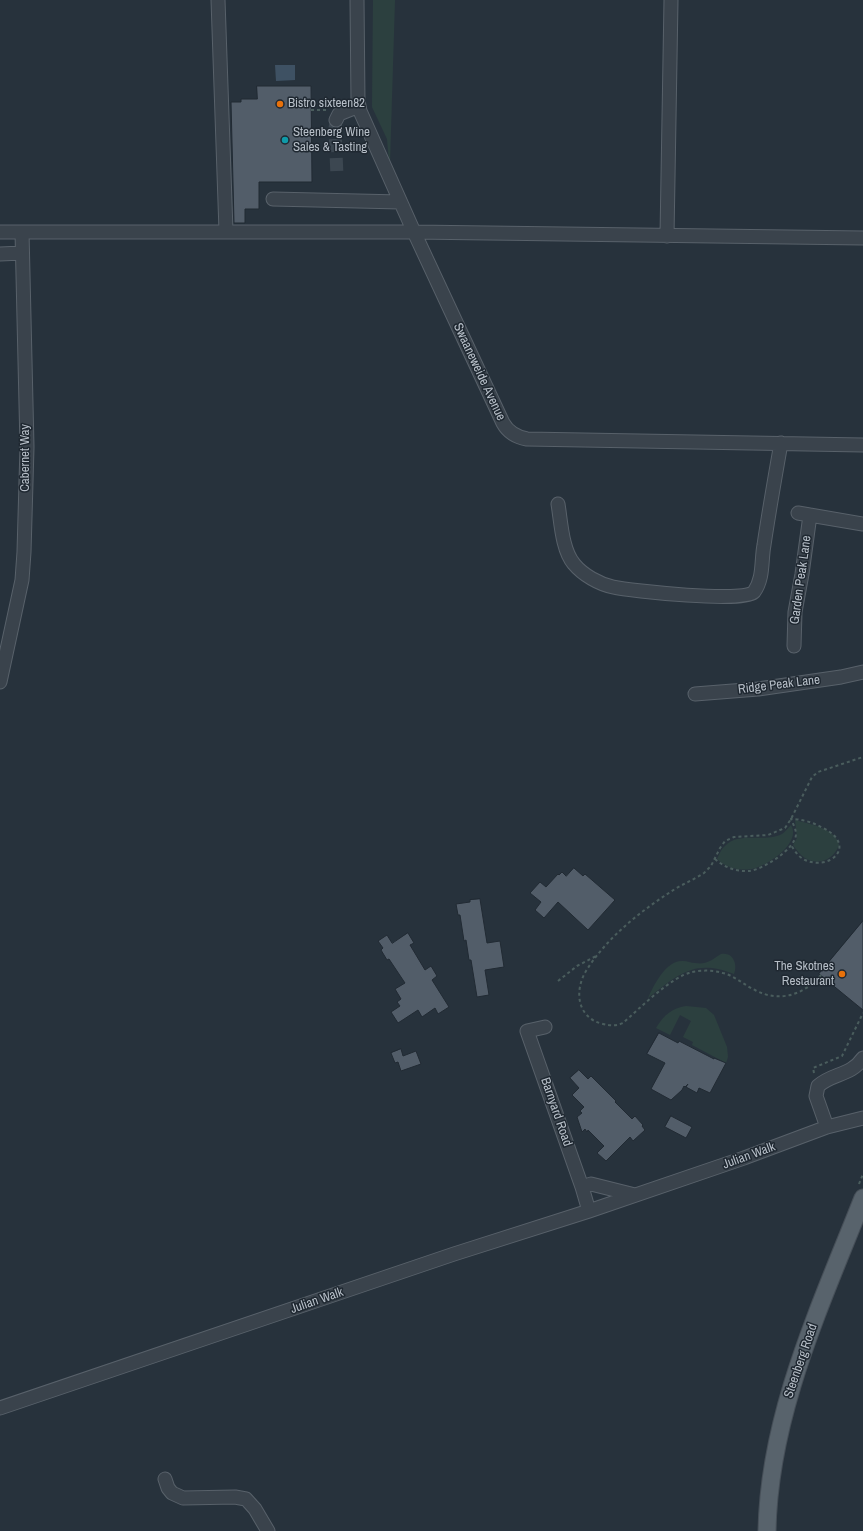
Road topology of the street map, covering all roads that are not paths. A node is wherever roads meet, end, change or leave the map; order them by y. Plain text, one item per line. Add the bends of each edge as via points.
1 (218, 0) edge
2 (357, 0) edge
3 (671, 0) edge
4 (359, 106) junction
5 (336, 120) dead end
6 (274, 199) dead end
7 (400, 202) junction
8 (226, 231) junction
9 (0, 232) edge
10 (22, 232) junction
11 (414, 232) junction
12 (667, 236) junction
13 (863, 238) edge
14 (22, 253) junction
15 (0, 254) edge
16 (781, 443) junction
17 (863, 444) edge
18 (558, 504) dead end
19 (863, 524) edge
20 (794, 646) dead end
21 (863, 672) edge
22 (0, 682) edge
23 (695, 694) dead end
24 (545, 1027) dead end
25 (863, 1058) edge
26 (863, 1118) edge
27 (826, 1127) junction
28 (582, 1188) junction
29 (634, 1195) junction
30 (863, 1198) edge
31 (589, 1211) junction
32 (0, 1408) edge
33 (165, 1479) dead end
34 (268, 1531) edge
35 (767, 1531) edge

1 - 8 street
2 - 4 street, Swaaneweide Avenue
3 - 12 street
4 - 5 street via 339,114
4 - 7 street, Swaaneweide Avenue
6 - 7 street
7 - 11 street, Swaaneweide Avenue
8 - 10 street
8 - 11 street
9 - 10 street
10 - 14 street, Cabernet Way
11 - 12 street
11 - 16 street, Swaaneweide Avenue via 503,423 506,429 515,435 527,439
12 - 13 street
14 - 15 street
14 - 22 street, Cabernet Way via 27,447 24,552 22,580
16 - 17 street, Swaaneweide Avenue
16 - 18 street via 763,546 761,575 753,593 748,595 735,597 666,594 612,587 591,578 575,565 567,553
19 - 20 street, Garden Peak Lane via 804,514 802,574 795,612
21 - 23 street, Ridge Peak Lane via 774,686
24 - 28 street, Barnyard Road via 527,1031
25 - 27 street via 851,1070 818,1086 816,1096
26 - 27 street, Julian Walk
27 - 29 street, Julian Walk
28 - 29 street via 591,1184
28 - 31 street, Barnyard Road
29 - 31 street, Julian Walk
30 - 35 main road, Steenberg Road via 803,1351 787,1400 774,1457
31 - 32 street, Julian Walk via 447,1256
33 - 34 street via 172,1493 183,1498 246,1499

